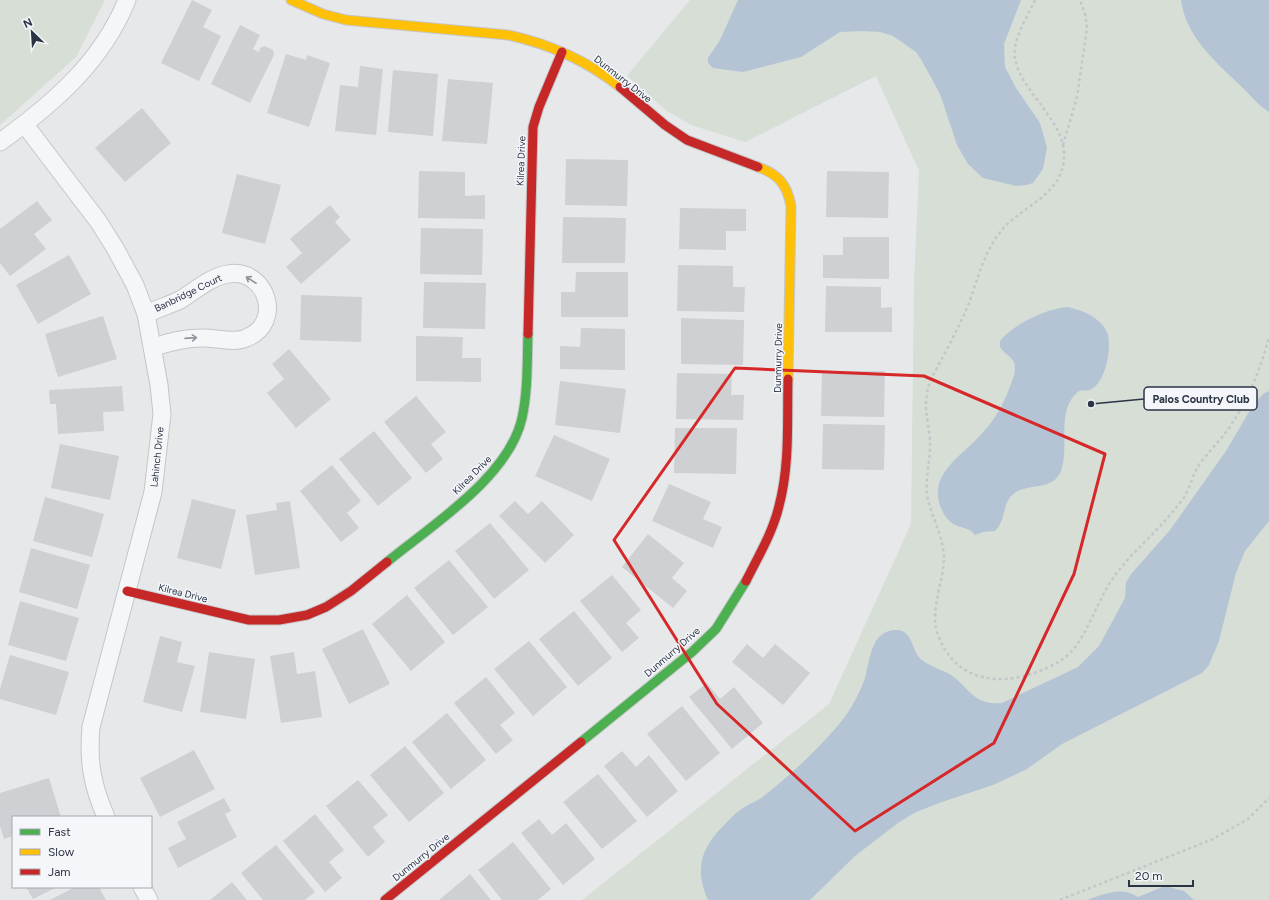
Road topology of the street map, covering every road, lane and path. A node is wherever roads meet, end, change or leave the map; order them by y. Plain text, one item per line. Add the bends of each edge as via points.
1 (127, 0) edge
2 (291, 0) edge
3 (1035, 0) edge
4 (1080, 0) edge
5 (562, 52) junction
6 (25, 125) junction
7 (0, 142) edge
8 (1063, 145) junction
9 (146, 314) junction
10 (1269, 337) edge
11 (154, 347) junction
12 (127, 591) junction
13 (1269, 798) edge
14 (106, 816) edge
15 (142, 888) edge
16 (148, 900) edge
17 (385, 900) edge
18 (1060, 900) edge

1 - 6 street via 110,33 83,71 54,101
2 - 5 street, Dunmurry Drive via 323,14 346,20 508,35
3 - 8 path via 1018,38 1015,58 1022,76 1054,124
4 - 8 path via 1087,28 1077,97
5 - 12 street, Kilrea Drive via 533,127 526,392 522,420 512,446 496,468 472,493 351,591 326,607 307,615 279,620 249,620
5 - 17 street, Dunmurry Drive via 587,64 686,139 774,173 790,197 792,213 786,471 779,507 763,547 738,596 716,629 692,652
6 - 7 street
6 - 9 street, Lahinch Drive via 98,221 135,285
8 - 10 path via 1062,172 1054,187 1006,224 985,257 968,303 930,381 926,395 924,408 930,441 926,486 942,539 944,557 935,620 943,645 962,668 974,676 989,680 1006,680 1044,670 1068,654 1077,644 1114,576 1178,506 1186,495 1195,472 1243,407 1254,384
9 - 11 street, Lahinch Drive
11 -> 9 street, Banbridge Court via 181,339 244,339 258,333 266,320 268,306 263,289 251,278 228,274 212,279 178,300
11 - 12 street, Lahinch Drive via 162,414 159,446 153,492
12 - 14 street, Lahinch Drive via 91,727 91,774
13 - 18 path via 1248,818 1213,840
15 - 16 street

